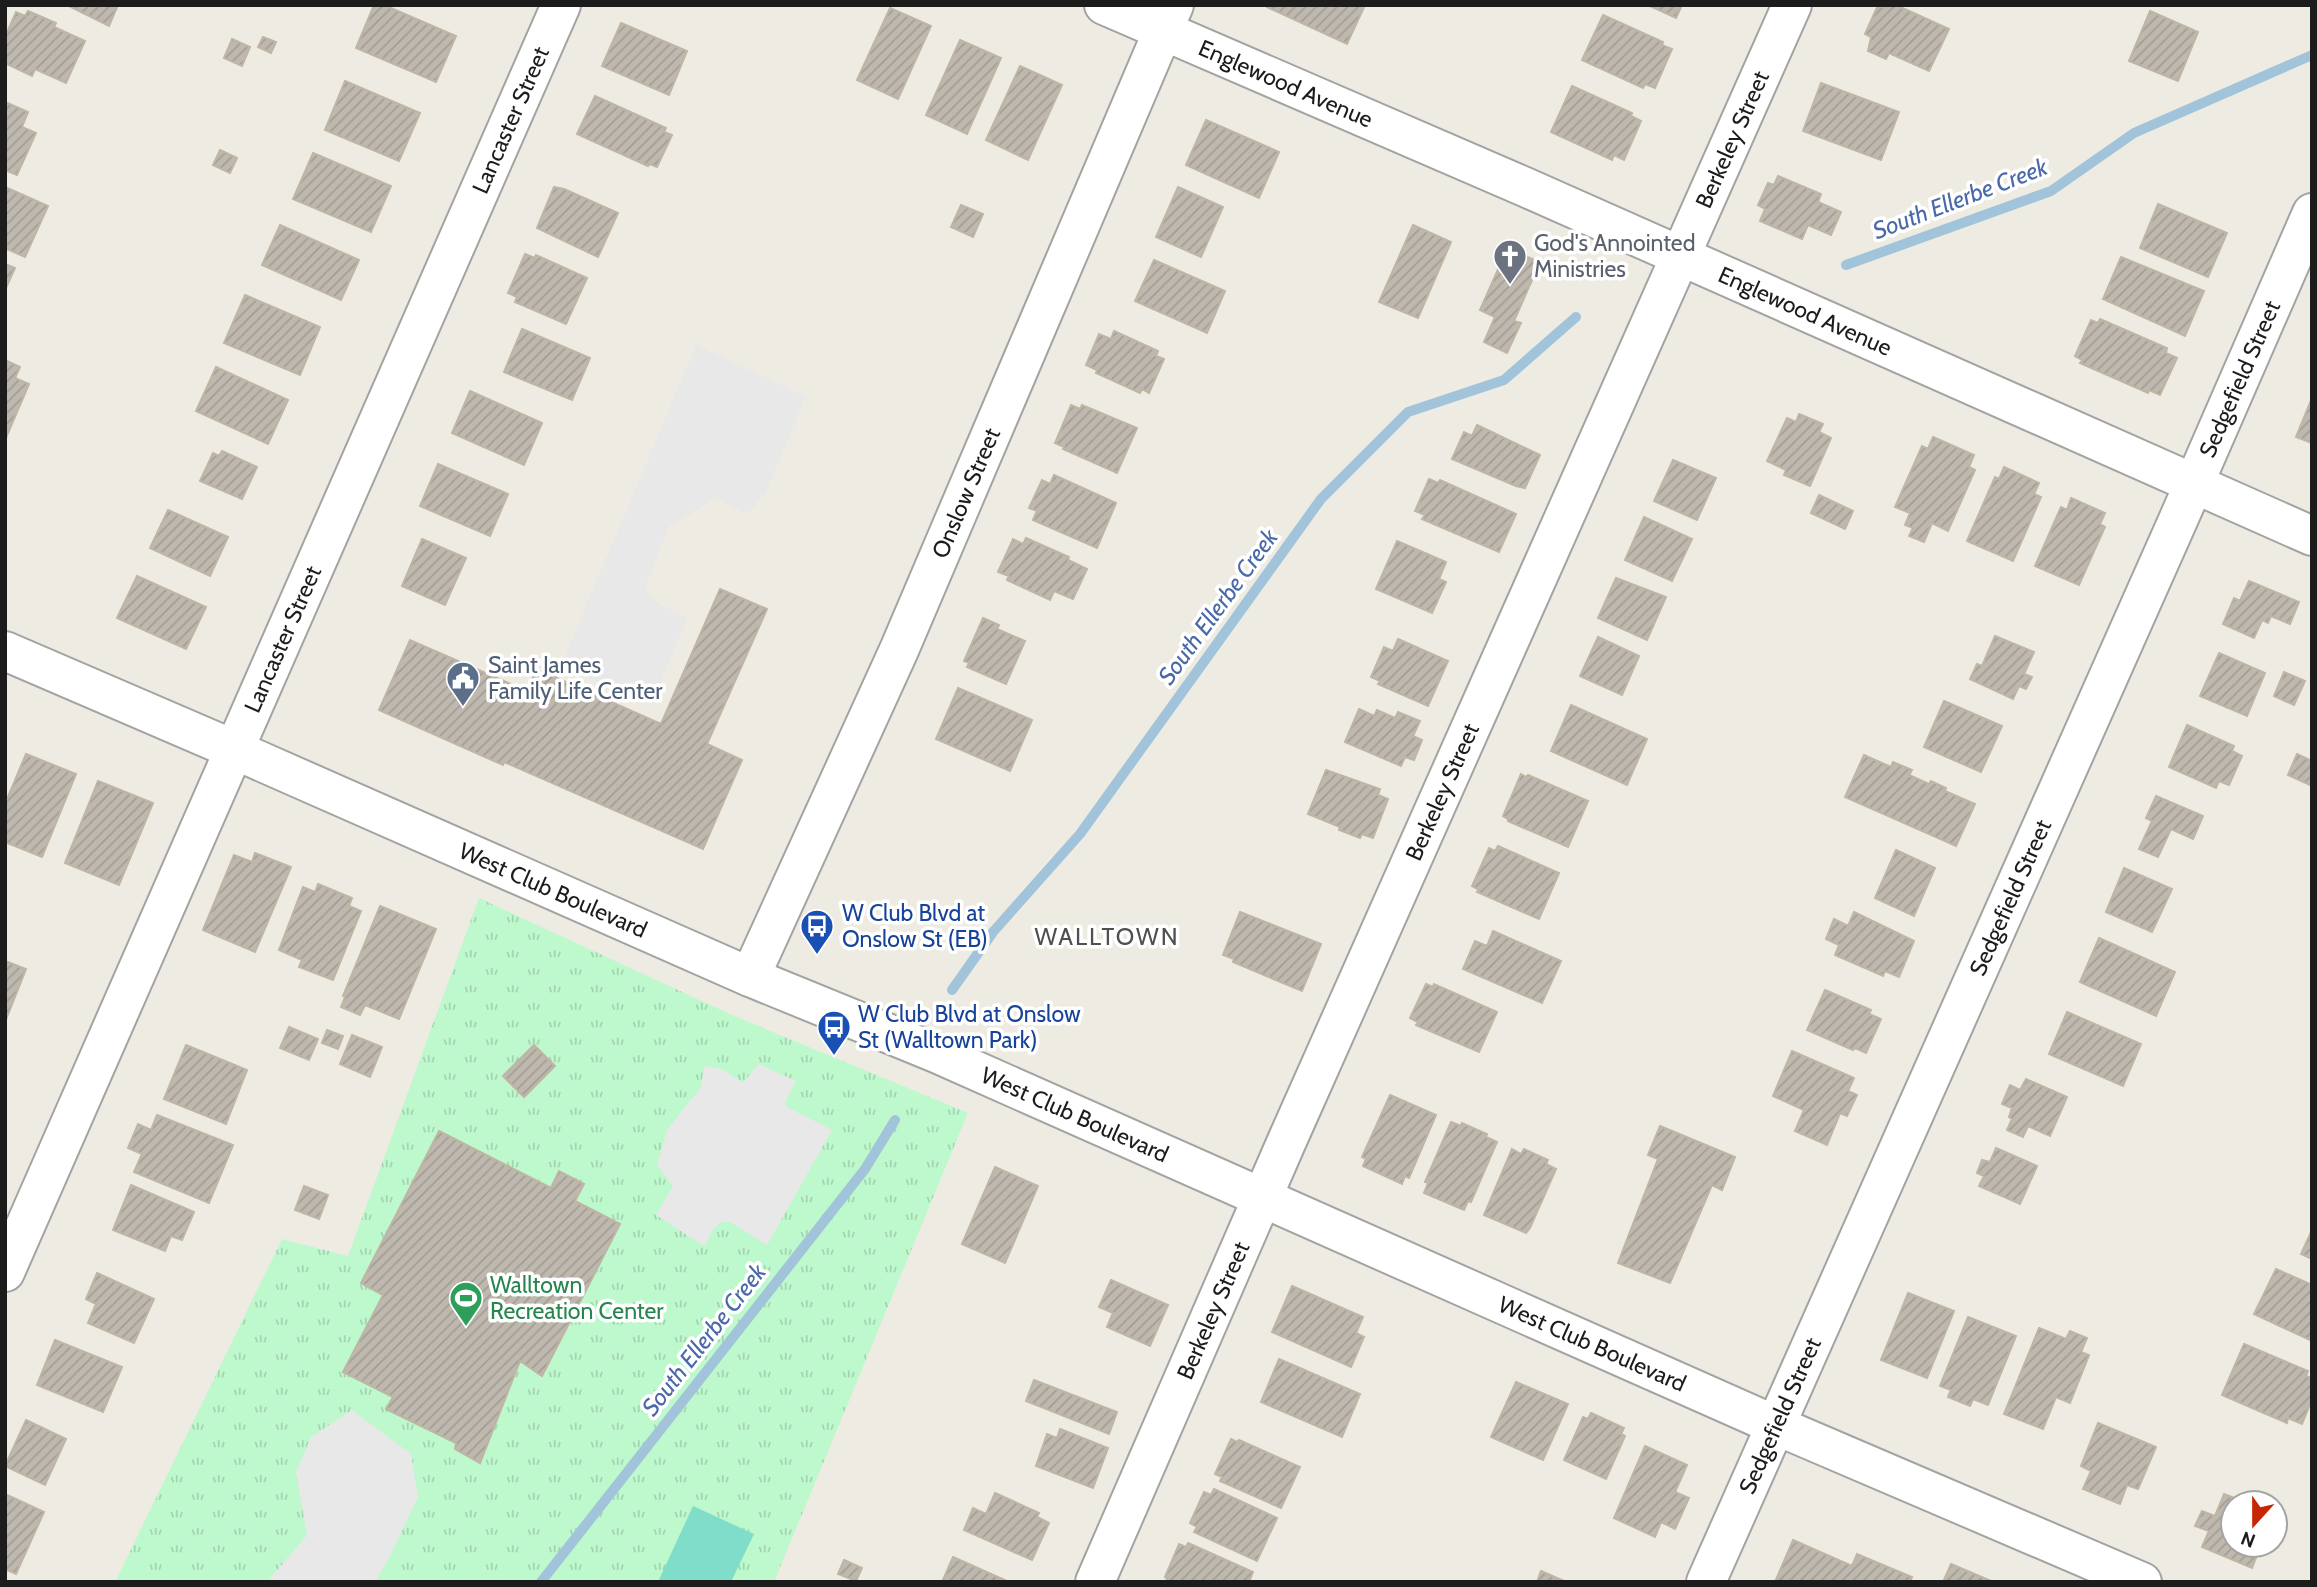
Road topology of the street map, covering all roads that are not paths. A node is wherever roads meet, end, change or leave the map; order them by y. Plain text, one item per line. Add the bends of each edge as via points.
1 (561, 5) edge
2 (1104, 5) edge
3 (1792, 5) edge
4 (1168, 18) edge
5 (2312, 214) edge
6 (1681, 256) junction
7 (2194, 484) junction
8 (2312, 536) edge
9 (5, 651) edge
10 (236, 750) junction
11 (750, 977) junction
12 (1262, 1197) junction
13 (5, 1272) edge
14 (1775, 1425) junction
15 (1094, 1582) edge
16 (1706, 1582) edge
17 (2142, 1582) edge

1 - 10 street, Lancaster Street
2 - 4 street, Englewood Avenue
3 - 6 street, Berkeley Street
4 - 6 street, Englewood Avenue
4 - 11 street, Onslow Street via 899,650
5 - 7 street, Sedgefield Street
6 - 7 street, Englewood Avenue
6 - 12 street, Berkeley Street
7 - 8 street, Englewood Avenue
7 - 14 street, Sedgefield Street
9 - 10 street, West Club Boulevard
10 - 11 street, West Club Boulevard
10 - 13 street, Lancaster Street
11 - 12 street, West Club Boulevard
12 - 14 street, West Club Boulevard
12 - 15 street, Berkeley Street
14 - 16 street, Sedgefield Street
14 - 17 street, West Club Boulevard

